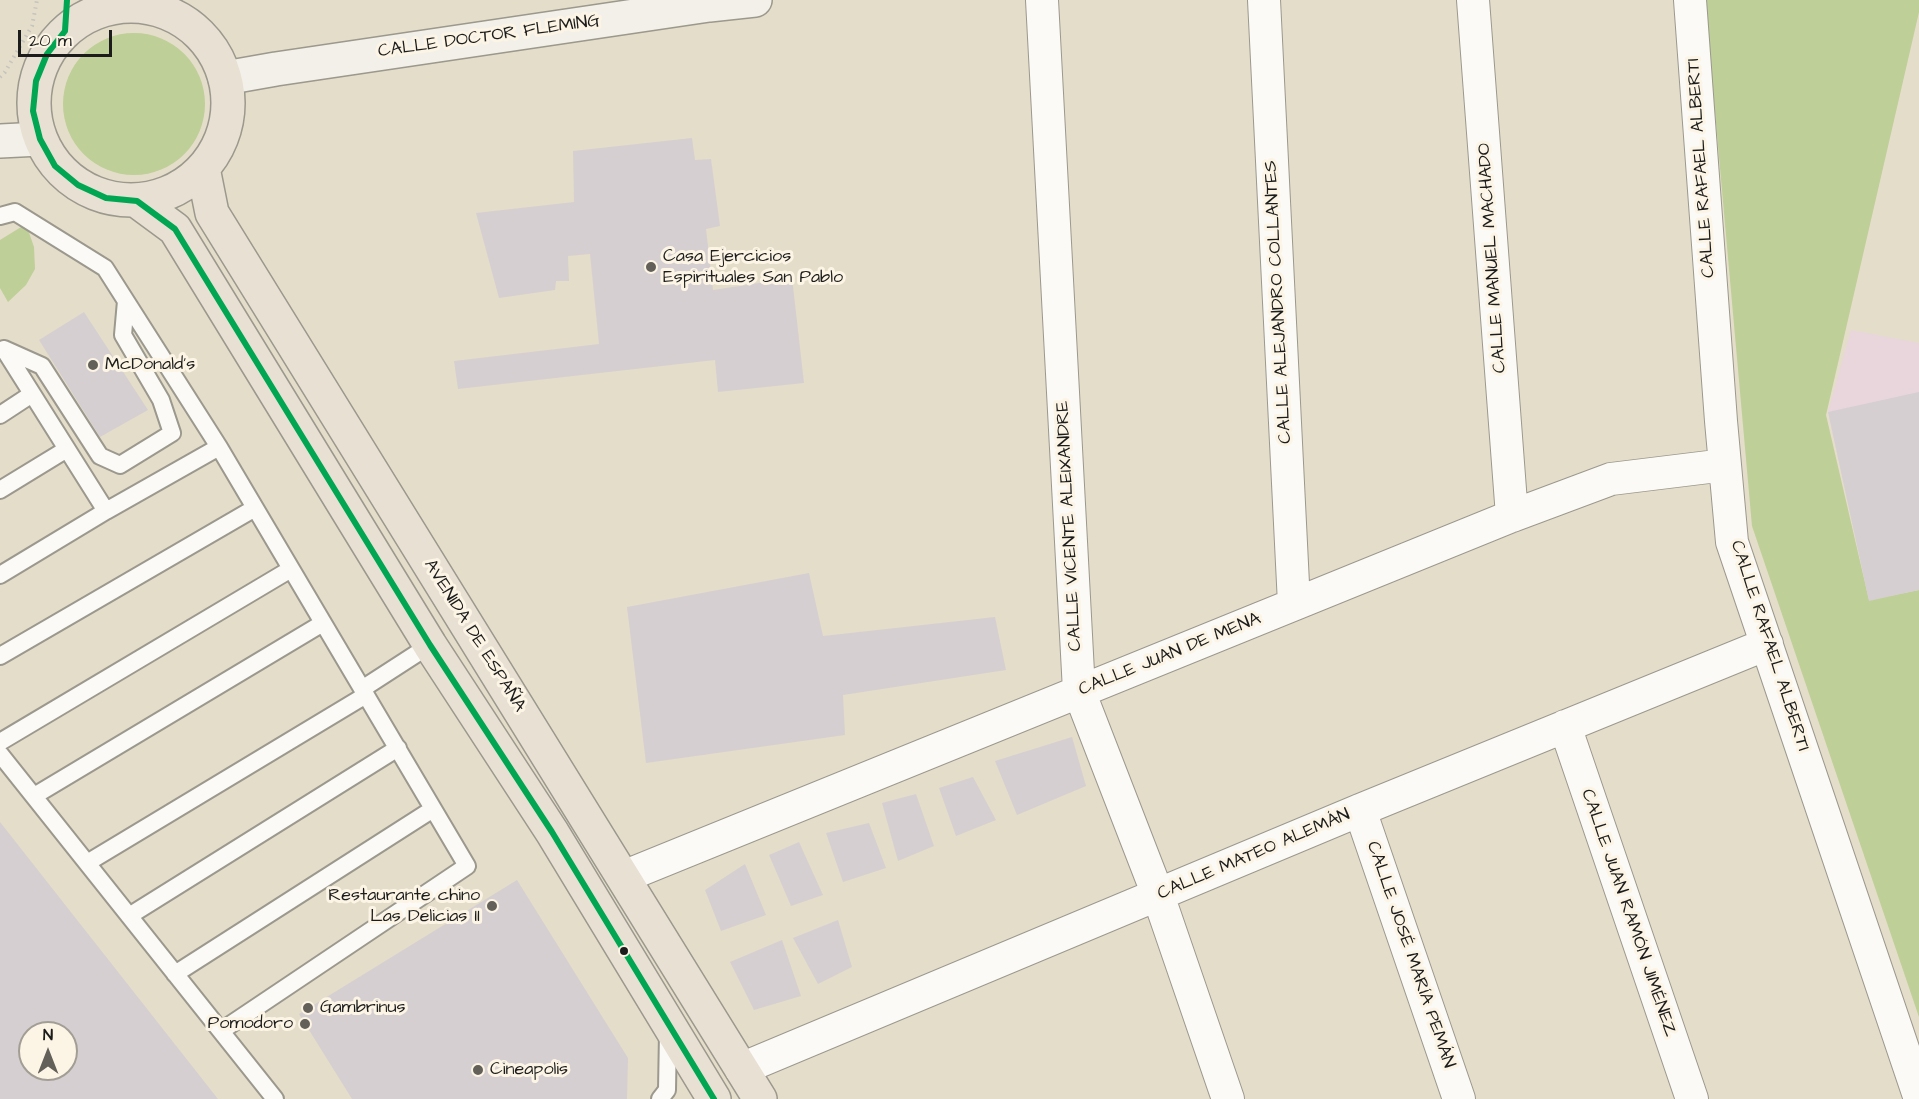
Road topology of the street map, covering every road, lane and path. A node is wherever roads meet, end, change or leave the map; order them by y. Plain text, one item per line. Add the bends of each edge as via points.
1 (37, 0) edge
2 (754, 0) edge
3 (1042, 0) edge
4 (1264, 0) edge
5 (1473, 0) edge
6 (1690, 0) edge
7 (710, 2) edge
8 (141, 3) edge
9 (66, 16) edge
10 (0, 77) edge
11 (225, 78) junction
12 (40, 139) junction
13 (0, 141) edge
14 (203, 168) junction
15 (137, 201) junction
16 (0, 216) edge
17 (126, 301) junction
18 (2, 346) edge
19 (32, 394) junction
20 (0, 415) edge
21 (219, 447) junction
22 (67, 449) junction
23 (1725, 465) junction
24 (0, 490) edge
25 (255, 508) junction
26 (106, 511) junction
27 (1512, 516) junction
28 (291, 569) junction
29 (0, 575) edge
30 (1294, 604) junction
31 (323, 623) junction
32 (1767, 644) junction
33 (430, 645) junction
34 (0, 656) edge
35 (1079, 691) junction
36 (364, 692) junction
37 (1565, 726) junction
38 (0, 742) edge
39 (398, 748) junction
40 (0, 754) edge
41 (34, 796) junction
42 (434, 809) junction
43 (1360, 810) junction
44 (87, 863) junction
45 (623, 876) junction
46 (1158, 895) junction
47 (129, 916) junction
48 (175, 974) junction
49 (668, 1026) junction
50 (221, 1031) junction
51 (741, 1069) junction
52 (1919, 1096) edge
53 (275, 1099) edge
54 (660, 1099) edge
55 (714, 1099) edge
56 (760, 1099) edge
57 (1227, 1099) edge
58 (1460, 1099) edge
59 (1692, 1099) edge

1 - 10 path via 32,26
2 - 7 main road, CALLE DOCTOR FLEMING
3 - 35 street, CALLE VICENTE ALEIXANDRE
4 - 30 street, CALLE ALEJANDRO COLLANTES
5 - 27 street, CALLE MANUEL MACHADO
6 - 23 street, CALLE RAFAEL ALBERTI
7 - 11 main road, CALLE DOCTOR FLEMING
8 - 9 main road via 88,16
8 - 11 main road via 195,30 213,52
9 - 12 main road via 36,81 33,111
11 - 14 main road via 228,110 220,141
12 - 13 main road
12 - 15 main road via 55,166 78,186 106,198
14 - 15 main road via 185,184
14 - 45 main road, AVENIDA DE ESPAÑA via 212,213
15 - 33 main road via 175,230
16 - 17 lane via 15,212 105,268
17 - 18 lane via 123,335 161,400 172,433 120,465 100,456 42,366
17 - 21 lane
18 - 19 lane
19 - 20 lane
19 - 22 lane
21 - 25 lane
21 - 26 lane
22 - 24 lane
22 - 26 lane
23 - 27 street, CALLE JUAN DE MENA via 1611,479
23 - 32 street, CALLE RAFAEL ALBERTI via 1732,542
25 - 28 lane
25 - 34 lane
26 - 29 lane
27 - 30 street, CALLE JUAN DE MENA
28 - 31 lane
28 - 38 lane
30 - 35 street, CALLE JUAN DE MENA
31 - 36 lane
31 - 41 lane
32 - 37 street, CALLE MATEO ALEMÁN
32 - 52 street, CALLE RAFAEL ALBERTI
33 - 36 lane
33 - 49 main road via 552,832
35 - 45 street, CALLE JUAN DE MENA
35 - 46 street, CALLE VICENTE ALEIXANDRE
36 - 39 lane
36 - 44 lane
37 - 43 street, CALLE MATEO ALEMÁN
37 - 59 street, CALLE JUAN RAMÓN JIMÉNEZ
39 - 42 lane
39 - 47 lane
40 - 41 lane
41 - 44 lane
42 - 48 lane
42 - 50 lane via 467,866
43 - 46 street, CALLE MATEO ALEMÁN
43 - 58 street, CALLE JOSÉ MARÍA PEMÁN
44 - 47 lane
45 - 51 main road, AVENIDA DE ESPAÑA
46 - 51 street, CALLE MATEO ALEMÁN
46 - 57 street, CALLE VICENTE ALEIXANDRE
47 - 48 lane
48 - 50 lane
49 - 54 lane via 667,1090
49 - 55 main road
50 - 53 lane
51 - 56 main road, AVENIDA DE ESPAÑA

